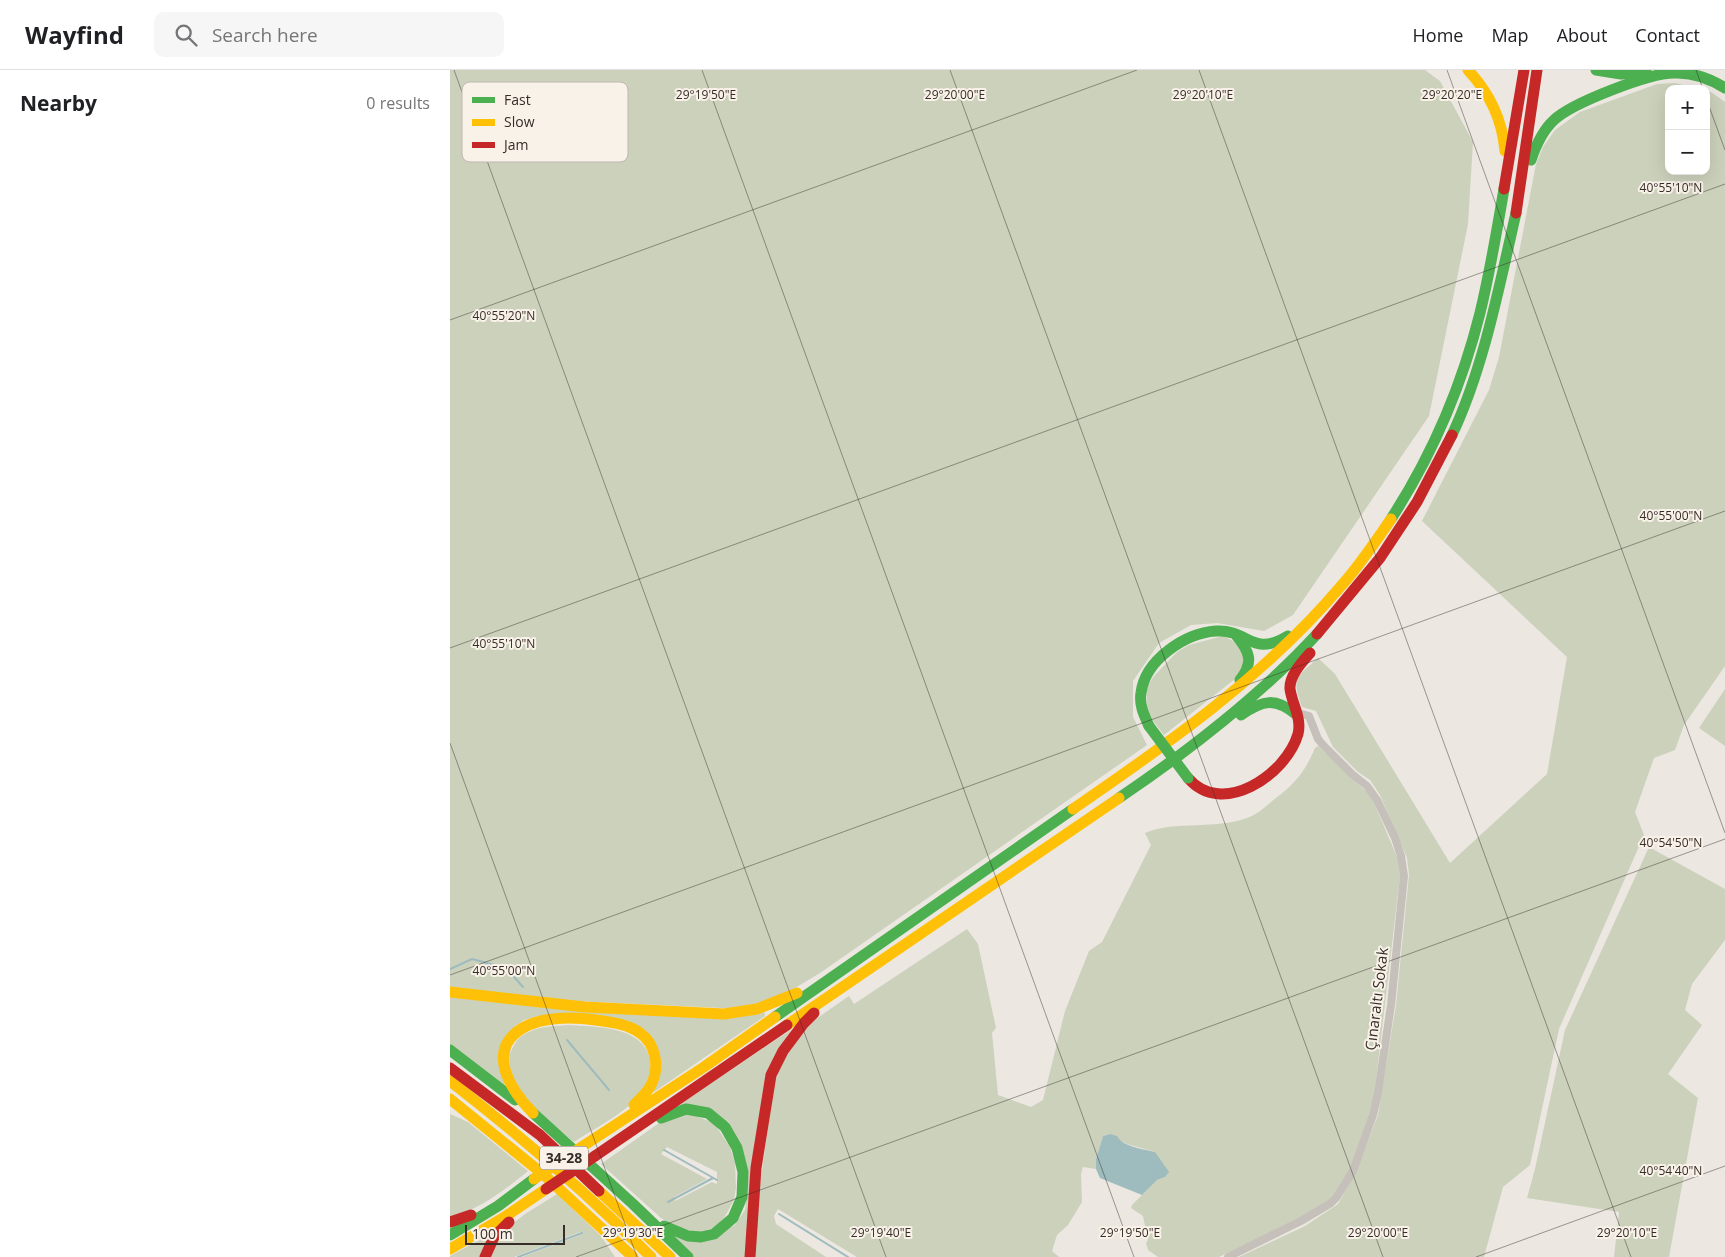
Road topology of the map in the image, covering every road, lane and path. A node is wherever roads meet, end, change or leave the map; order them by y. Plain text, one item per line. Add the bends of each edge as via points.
1 (1468, 70) edge
2 (1524, 70) edge
3 (1538, 70) edge
4 (1596, 70) edge
5 (1646, 70) edge
6 (1725, 88) edge
7 (1503, 200) junction
8 (1519, 201) junction
9 (1380, 558) junction
10 (1315, 617) junction
11 (1234, 633) junction
12 (1296, 715) junction
13 (1202, 718) junction
14 (1164, 767) junction
15 (859, 959) junction
16 (450, 992) edge
17 (833, 994) junction
18 (450, 1050) edge
19 (450, 1068) edge
20 (450, 1081) edge
21 (450, 1099) edge
22 (450, 1108) edge
23 (540, 1118) junction
24 (488, 1127) junction
25 (606, 1132) junction
26 (613, 1143) junction
27 (546, 1189) junction
28 (498, 1206) junction
29 (646, 1215) junction
30 (450, 1222) edge
31 (598, 1224) junction
32 (450, 1235) edge
33 (450, 1249) edge
34 (485, 1257) edge
35 (619, 1257) edge
36 (633, 1257) edge
37 (651, 1257) edge
38 (670, 1257) edge
39 (688, 1257) edge
40 (750, 1257) edge
41 (1228, 1257) edge

1 - 7 highway via 1495,105 1502,126 1505,148
2 - 7 highway
3 - 8 highway
4 - 5 highway via 1628,74
6 - 8 highway via 1701,76 1667,73 1575,104 1556,117 1538,140
7 - 10 highway via 1478,320 1447,411 1428,454 1405,498 1364,557
8 - 9 highway via 1496,302 1453,433 1416,502
9 - 12 highway via 1293,676 1290,688
9 - 14 highway via 1294,659
10 - 11 highway via 1272,645 1261,646
10 - 13 highway
11 - 12 highway, bridge via 1223,630 1179,643 1144,679 1140,693 1142,713 1188,778 1200,789 1212,793 1232,792 1256,784 1279,765 1290,750 1298,732
11 - 13 highway via 1247,651 1249,667
12 - 14 highway via 1279,703 1260,704
12 - 41 street, Çınaraltı Sokak via 1309,716 1318,739 1373,793 1401,856 1404,876 1391,1005 1373,1115 1353,1170 1341,1191 1331,1203 1301,1221
13 - 15 highway
14 - 17 highway
15 - 16 highway via 781,1001 731,1014 625,1010
15 - 25 highway
17 - 26 highway
17 - 40 highway via 792,1038 771,1075 756,1168
18 - 23 highway
19 - 38 highway, 34-28 via 540,1135
20 - 37 highway, 34-28 via 586,1192
21 - 24 highway
22 - 24 highway
23 - 25 highway via 517,1096 509,1082 504,1065 505,1048 513,1035 529,1025 552,1020 605,1021 637,1031 651,1044 658,1065 650,1090
23 - 29 highway
24 - 31 highway
25 - 28 highway, bridge
26 - 27 highway, bridge
26 - 29 highway via 676,1110 689,1109 717,1118 736,1144 742,1166 743,1191 741,1205 729,1224 710,1235 685,1236
27 - 33 highway
27 - 34 highway via 499,1229
28 - 30 highway
28 - 32 highway
29 - 39 highway
31 - 35 highway
31 - 36 highway

